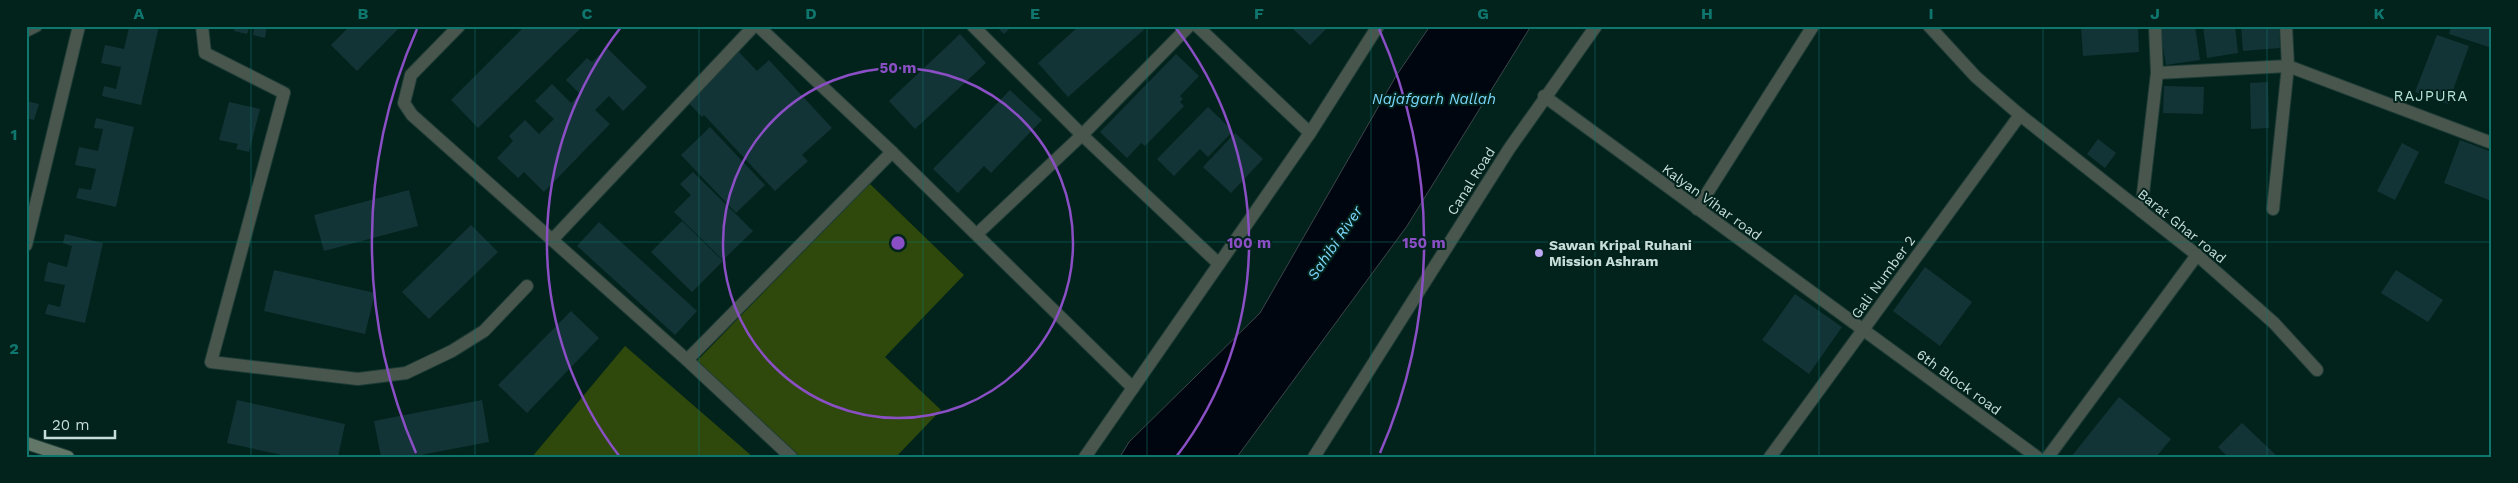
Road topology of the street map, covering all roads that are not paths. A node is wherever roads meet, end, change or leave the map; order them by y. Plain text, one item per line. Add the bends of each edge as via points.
1 (36, 26) edge
2 (80, 26) edge
3 (202, 26) edge
4 (459, 26) edge
5 (756, 26) edge
6 (973, 26) edge
7 (1189, 26) edge
8 (1197, 26) edge
9 (1378, 26) edge
10 (1596, 26) edge
11 (1813, 26) edge
12 (1929, 26) edge
13 (2155, 26) edge
14 (2286, 26) edge
15 (26, 31) edge
16 (2288, 66) junction
17 (2157, 73) junction
18 (1544, 96) junction
19 (2020, 115) junction
20 (1310, 133) junction
21 (1082, 135) junction
22 (2492, 143) edge
23 (892, 152) junction
24 (1697, 209) junction
25 (2273, 209) dead end
26 (2140, 211) junction
27 (977, 234) junction
28 (552, 240) junction
29 (26, 246) edge
30 (2197, 255) junction
31 (1219, 264) junction
32 (527, 286) dead end
33 (1863, 331) junction
34 (687, 360) junction
35 (2317, 370) dead end
36 (1133, 388) junction
37 (26, 443) edge
38 (2028, 454) edge
39 (68, 457) edge
40 (792, 457) edge
41 (1086, 457) edge
42 (1314, 457) edge
43 (1770, 457) edge
44 (2048, 457) edge

1 - 15 street
2 - 29 street
3 - 32 street via 205,53 284,93 211,362 358,379 406,373 452,352 484,332
4 - 28 street via 411,75 404,103 412,115
5 - 23 street
5 - 28 street
6 - 21 street
7 - 21 street
8 - 20 street
9 - 20 street
10 - 18 street, Canal Road
11 - 24 street
12 - 19 street, Barat Ghar road via 1976,77
13 - 17 street
14 - 16 street
16 - 17 street
16 - 22 street
16 - 25 street
17 - 26 street
18 - 24 street, Kalyan Vihar road
18 - 42 street, Canal Road
19 - 26 street, Barat Ghar road
19 - 33 street, Gali Number 2
20 - 31 street
21 - 27 street
21 - 31 street
23 - 27 street
23 - 34 street
24 - 33 street, Kalyan Vihar road
26 - 30 street, Barat Ghar road
27 - 36 street
28 - 34 street
30 - 35 street, Barat Ghar road via 2274,323
30 - 44 street
31 - 36 street
33 - 38 street, 6th Block road
33 - 43 street, Gali Number 2
34 - 40 street
36 - 41 street
37 - 39 street

